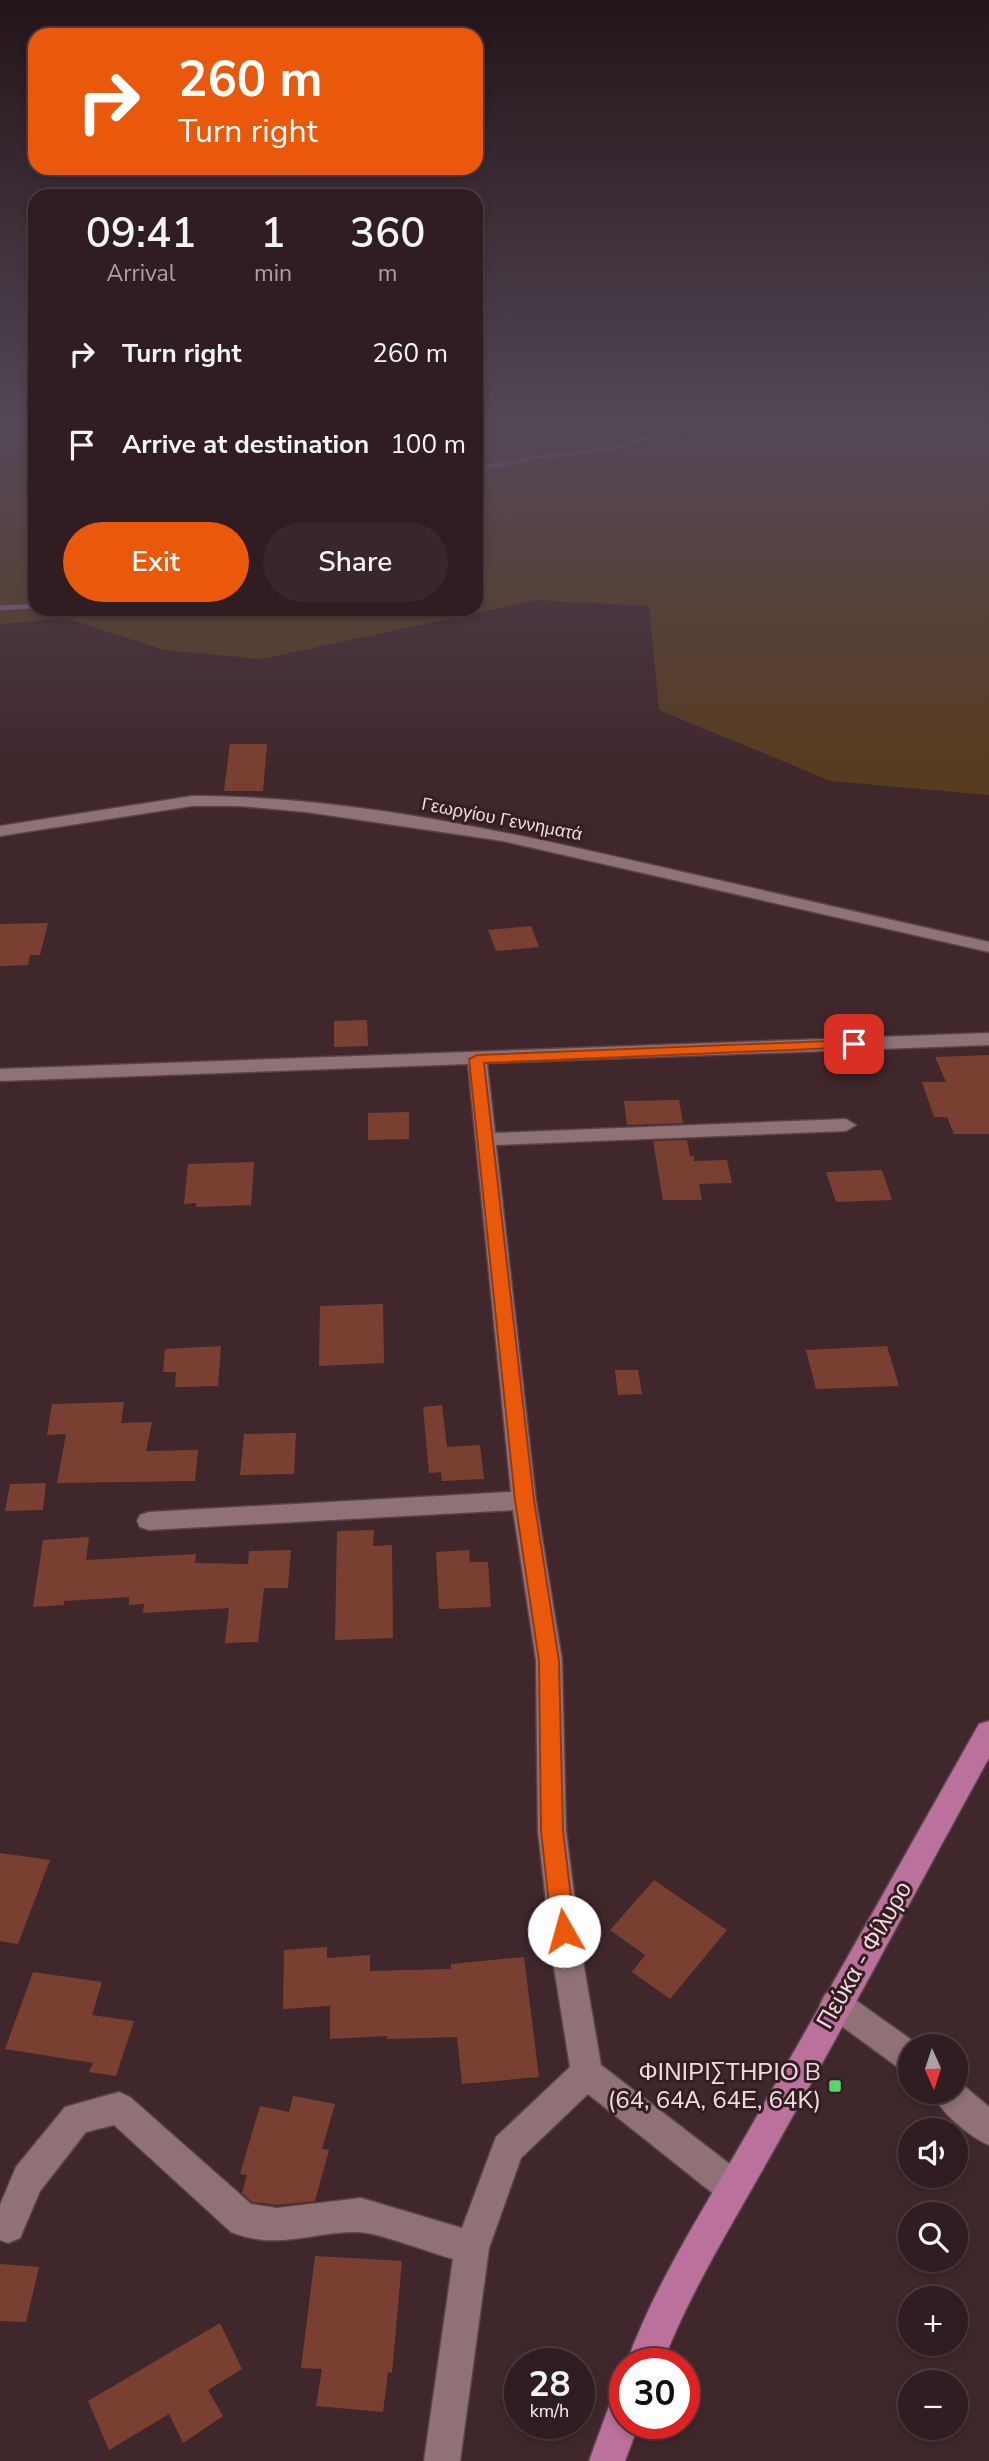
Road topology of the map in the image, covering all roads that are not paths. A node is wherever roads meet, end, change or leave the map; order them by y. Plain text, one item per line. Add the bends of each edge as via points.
1 (0, 831) edge
2 (989, 947) edge
3 (989, 1039) edge
4 (477, 1059) junction
5 (0, 1074) edge
6 (846, 1125) dead end
7 (485, 1139) junction
8 (524, 1500) junction
9 (149, 1521) dead end
10 (989, 1732) edge
11 (836, 2004) junction
12 (898, 2048) edge
13 (587, 2073) junction
14 (961, 2104) edge
15 (989, 2129) edge
16 (732, 2187) junction
17 (8, 2226) dead end
18 (472, 2248) junction
19 (650, 2348) edge
20 (615, 2439) edge
21 (442, 2461) edge
22 (607, 2461) edge

1 - 2 street, Γεωργίου Γεννηματά via 192,802 318,808 503,836
3 - 4 street
4 - 5 street
4 - 7 street
6 - 7 street
7 - 8 street
8 - 9 street
8 - 13 street via 549,1661 552,1831
10 - 11 main road, Πεύκα - Φίλυρο
11 - 12 street
11 - 16 main road, Πεύκα - Φίλυρο
13 - 16 street
13 - 18 street via 508,2148
14 - 15 street
16 - 19 main road, Πεύκα - Φίλυρο
17 - 18 street via 28,2179 76,2118 119,2108 243,2220 277,2225 361,2215
18 - 21 street
20 - 22 main road

